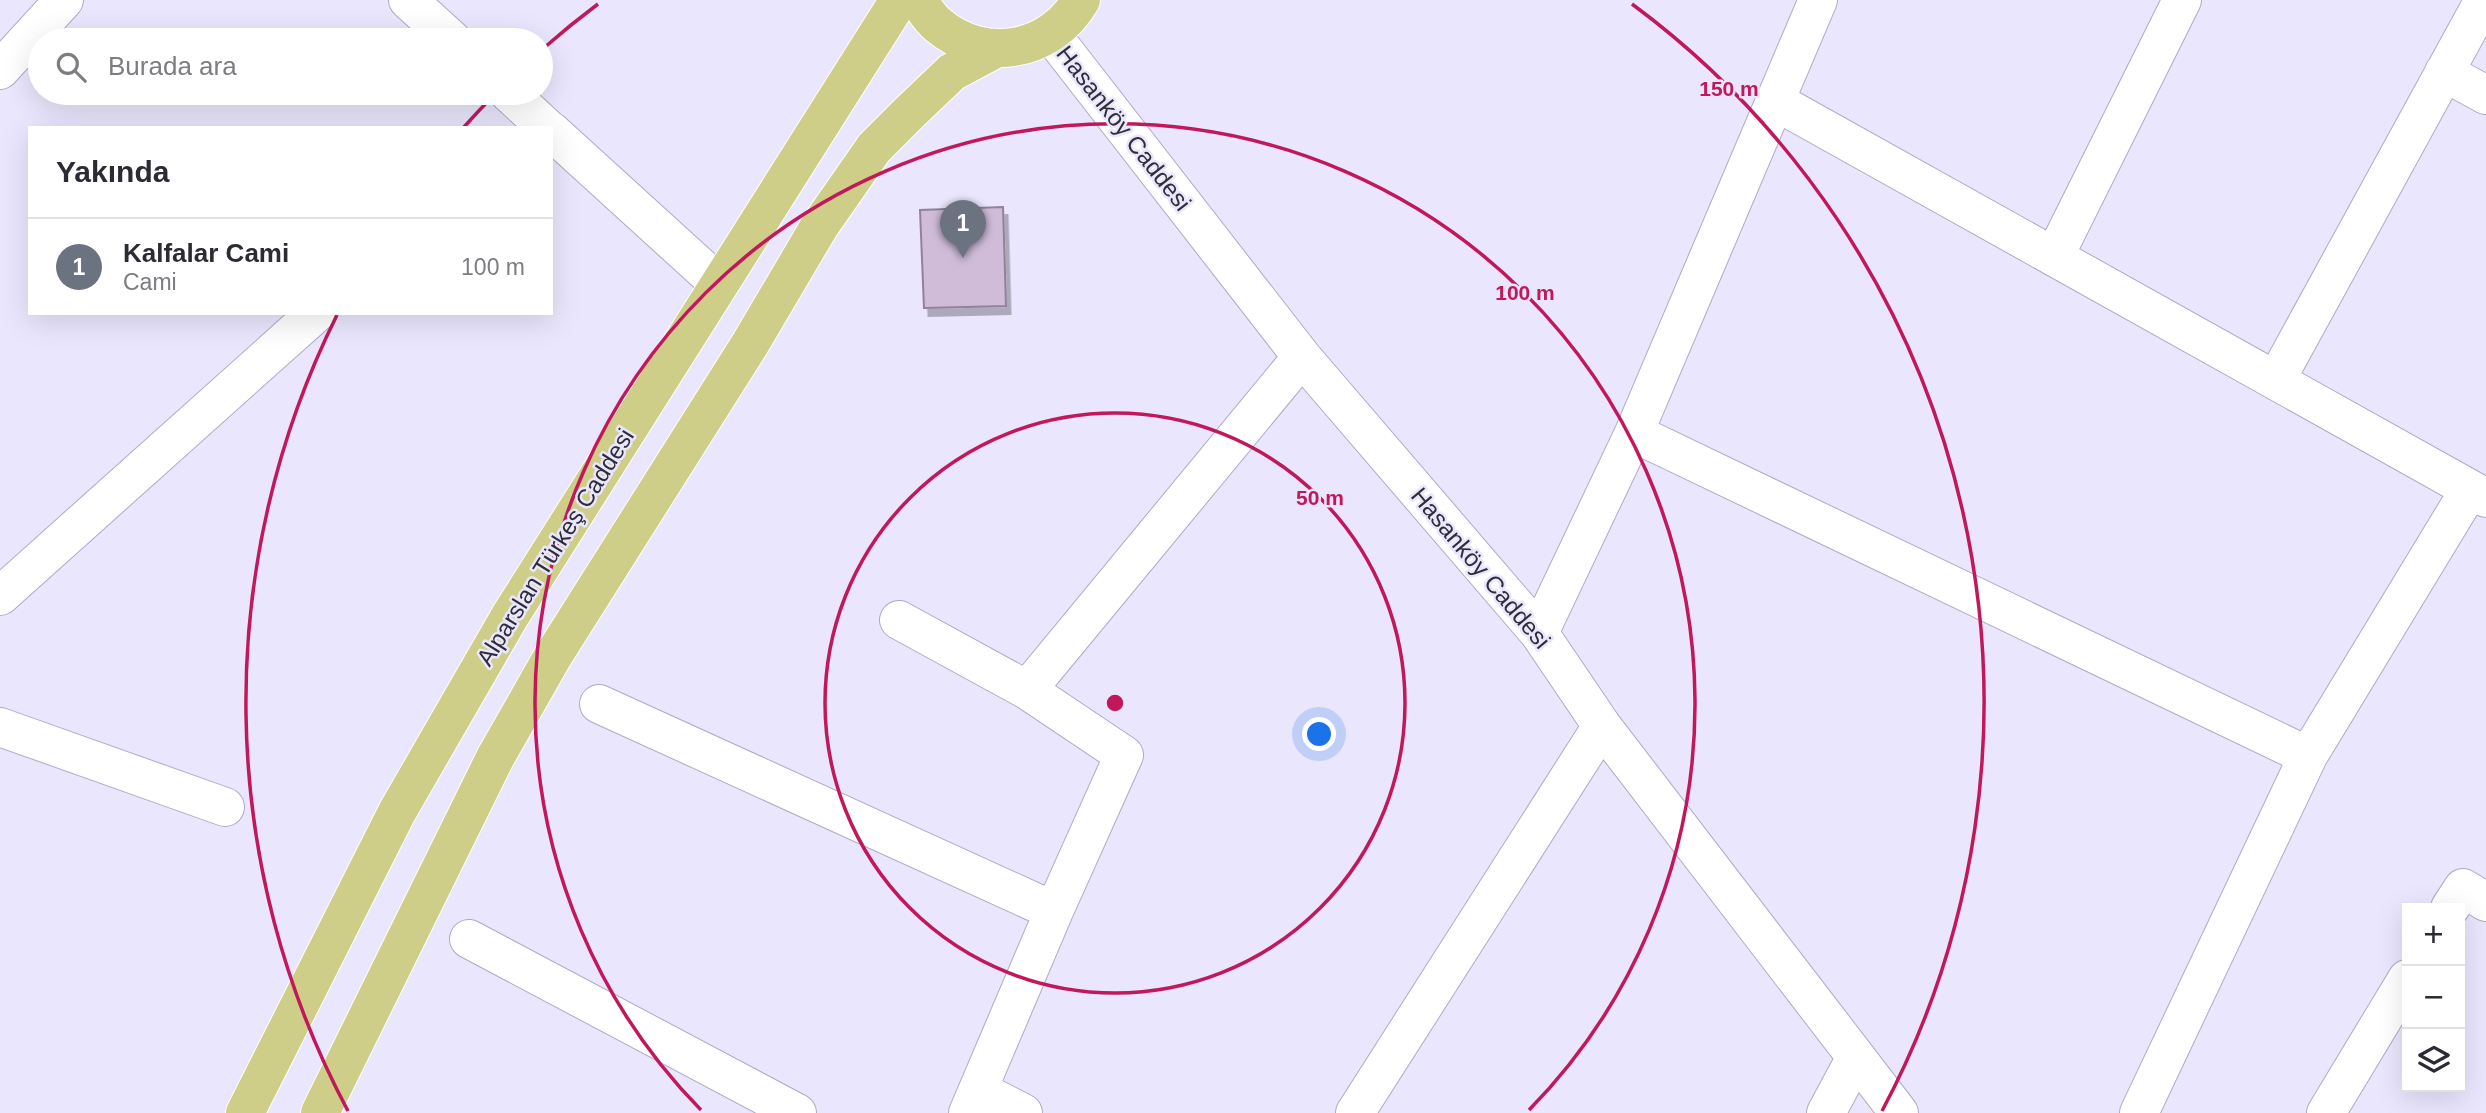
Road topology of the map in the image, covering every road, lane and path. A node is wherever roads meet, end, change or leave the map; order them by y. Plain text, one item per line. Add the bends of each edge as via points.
1 (64, 0) edge
2 (408, 0) edge
3 (898, 0) edge
4 (918, 0) edge
5 (1082, 0) edge
6 (1818, 0) edge
7 (2182, 0) edge
8 (2484, 0) edge
9 (38, 28) edge
10 (439, 28) edge
11 (1051, 34) junction
12 (28, 39) edge
13 (995, 49) junction
14 (0, 70) edge
15 (2444, 72) junction
16 (2486, 95) edge
17 (1775, 101) junction
18 (553, 137) edge
19 (2054, 257) junction
20 (718, 283) junction
21 (314, 315) edge
22 (1301, 357) junction
23 (2276, 380) junction
24 (1634, 433) junction
25 (2478, 493) edge
26 (0, 596) edge
27 (900, 620) dead end
28 (1539, 634) junction
29 (1027, 690) junction
30 (599, 704) dead end
31 (1602, 726) junction
32 (0, 727) edge
33 (2308, 756) junction
34 (225, 807) dead end
35 (2486, 902) edge
36 (2453, 903) edge
37 (1054, 911) junction
38 (469, 939) dead end
39 (2402, 987) edge
40 (1855, 1059) junction
41 (973, 1101) edge
42 (245, 1113) edge
43 (320, 1113) edge
44 (797, 1113) edge
45 (1023, 1113) edge
46 (1355, 1113) edge
47 (1826, 1113) edge
48 (1899, 1113) edge
49 (2139, 1113) edge
50 (2326, 1113) edge

1 - 9 street
2 - 10 street
3 - 20 main road, Alparslan Türkeş Caddesi
4 - 13 main road via 936,24 963,42
5 - 11 main road
6 - 17 street
7 - 19 street
8 - 15 street
11 - 13 main road via 1024,46
11 - 22 street, Hasanköy Caddesi
12 - 14 street
13 - 43 main road via 952,72 874,148 819,227 553,656 495,758
15 - 16 street
15 - 23 street
17 - 19 street
17 - 24 street
18 - 20 street
19 - 23 street
20 - 42 main road, Alparslan Türkeş Caddesi via 510,616 397,812
21 - 26 street
22 - 28 street, Hasanköy Caddesi
22 - 29 street
23 - 25 street
24 - 28 street
24 - 33 street
25 - 33 street
27 - 29 street
28 - 31 street, Hasanköy Caddesi
29 - 37 street via 1124,755
30 - 37 street
31 - 40 street, Hasanköy Caddesi
31 - 46 street
32 - 34 street
33 - 49 street
35 - 36 street via 2463,888
37 - 41 street
38 - 44 street
39 - 50 street
40 - 47 street
40 - 48 street, Hasanköy Caddesi
41 - 45 street

